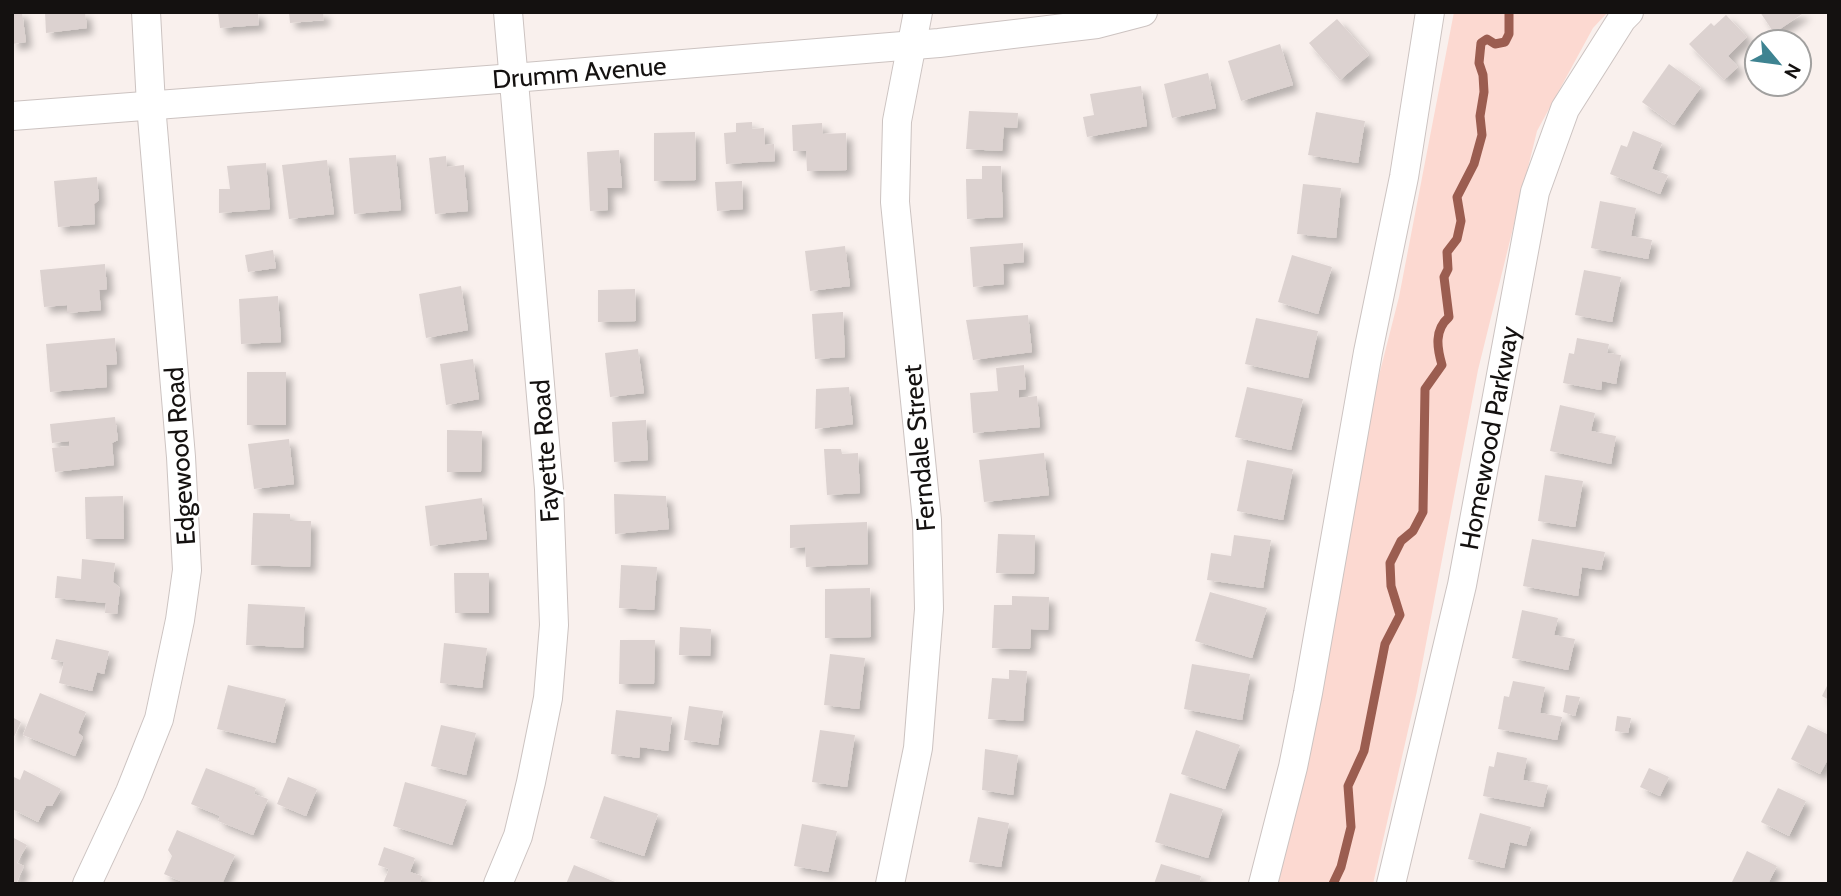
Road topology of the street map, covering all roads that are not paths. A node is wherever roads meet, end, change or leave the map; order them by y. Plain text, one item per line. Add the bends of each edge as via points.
1 (146, 12) edge
2 (508, 12) edge
3 (918, 12) edge
4 (1143, 12) edge
5 (1430, 12) edge
6 (1629, 12) edge
7 (910, 45) junction
8 (513, 78) junction
9 (151, 105) junction
10 (12, 116) edge
11 (87, 884) edge
12 (498, 884) edge
13 (890, 884) edge
14 (1263, 884) edge
15 (1391, 884) edge

1 - 9 street, Edgewood Road
2 - 8 street, Fayette Road
3 - 7 street, Ferndale Street
4 - 7 street, Drumm Avenue via 1097,24
5 - 14 street via 1404,177 1308,693
6 - 15 street, Homewood Parkway via 1565,109 1535,192 1462,585
7 - 8 street, Drumm Avenue
7 - 13 street, Ferndale Street via 897,121 895,202 927,520 929,609 918,748
8 - 9 street, Drumm Avenue
8 - 12 street, Fayette Road via 550,489 554,625 547,705 531,782 518,836
9 - 10 street, Drumm Avenue
9 - 11 street, Edgewood Road via 187,570 159,719

